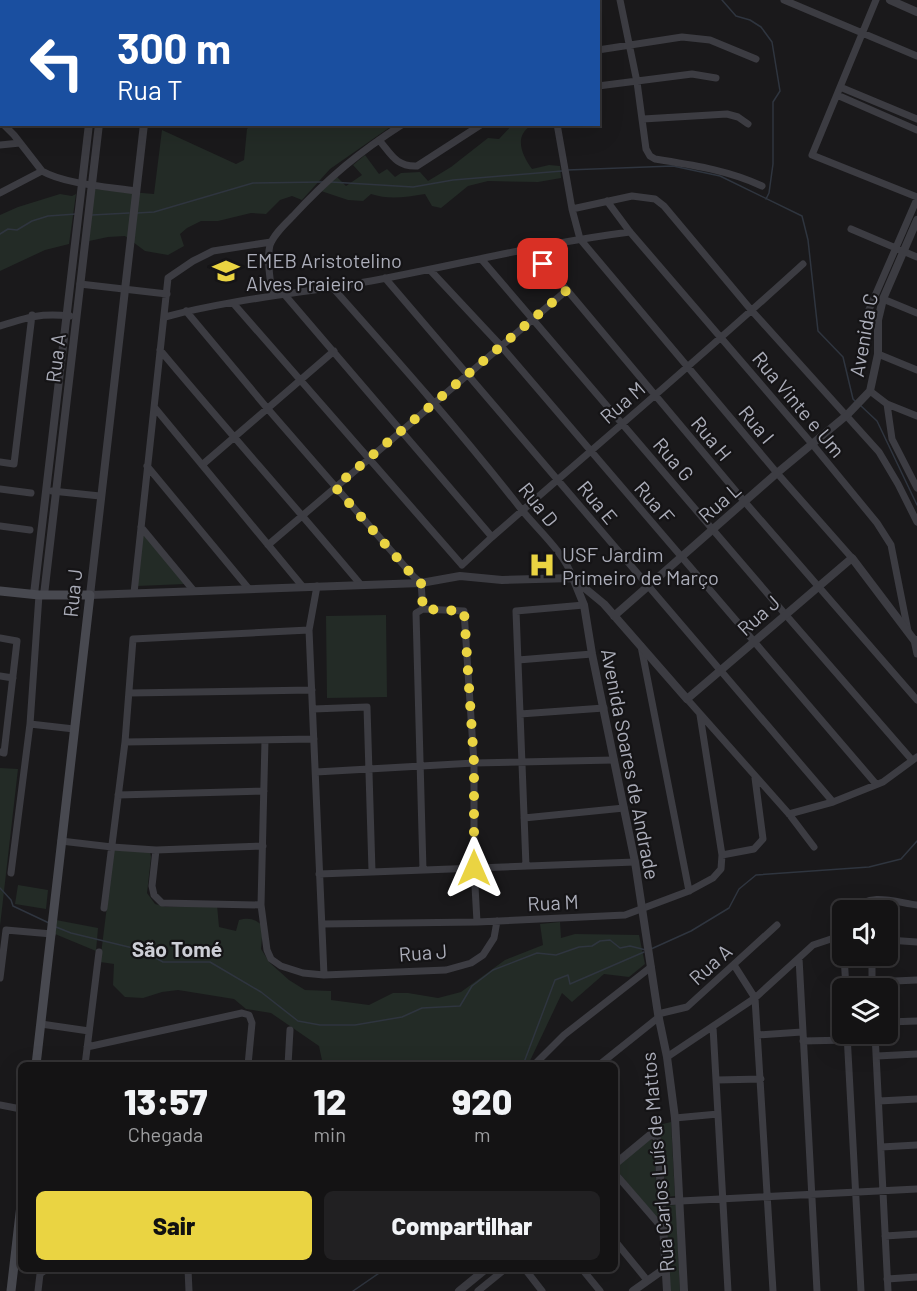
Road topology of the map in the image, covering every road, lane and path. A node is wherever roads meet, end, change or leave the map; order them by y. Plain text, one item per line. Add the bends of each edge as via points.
1 (620, 0) edge
2 (784, 0) edge
3 (876, 0) edge
4 (890, 0) edge
5 (917, 12) edge
6 (862, 33) junction
7 (630, 44) junction
8 (600, 50) edge
9 (917, 56) edge
10 (756, 59) dead end
11 (716, 78) dead end
12 (637, 82) junction
13 (600, 86) edge
14 (840, 87) junction
15 (837, 95) junction
16 (643, 119) junction
17 (917, 119) edge
18 (748, 124) dead end
19 (4, 126) edge
20 (89, 126) edge
21 (99, 126) edge
22 (144, 126) edge
23 (400, 126) edge
24 (479, 126) edge
25 (557, 126) edge
26 (917, 130) edge
27 (379, 140) junction
28 (20, 143) junction
29 (0, 145) edge
30 (42, 171) junction
31 (86, 183) junction
32 (762, 186) dead end
33 (136, 190) junction
34 (0, 193) edge
35 (917, 198) edge
36 (607, 201) junction
37 (572, 209) junction
38 (917, 220) edge
39 (851, 229) dead end
40 (630, 232) junction
41 (580, 239) junction
42 (271, 242) junction
43 (530, 250) junction
44 (899, 250) junction
45 (917, 257) edge
46 (482, 260) junction
47 (803, 264) dead end
48 (429, 270) junction
49 (71, 274) junction
50 (81, 274) junction
51 (385, 278) junction
52 (80, 284) junction
53 (333, 288) junction
54 (124, 290) junction
55 (567, 290) junction
56 (166, 294) junction
57 (284, 294) junction
58 (273, 296) junction
59 (883, 300) junction
60 (233, 303) junction
61 (186, 311) junction
62 (752, 311) junction
63 (868, 312) dead end
64 (917, 313) edge
65 (32, 315) junction
66 (67, 315) junction
67 (76, 316) junction
68 (165, 317) junction
69 (532, 320) junction
70 (0, 326) edge
71 (722, 339) junction
72 (501, 346) junction
73 (160, 350) junction
74 (334, 351) junction
75 (878, 354) junction
76 (687, 366) junction
77 (917, 370) edge
78 (469, 375) junction
79 (300, 380) junction
80 (870, 391) junction
81 (655, 395) junction
82 (436, 403) junction
83 (887, 404) junction
84 (155, 408) junction
85 (267, 408) junction
86 (847, 415) junction
87 (917, 416) edge
88 (622, 423) junction
89 (402, 432) junction
90 (232, 436) junction
91 (58, 438) junction
92 (813, 445) junction
93 (590, 452) junction
94 (368, 460) junction
95 (0, 462) edge
96 (202, 465) junction
97 (147, 466) junction
98 (777, 473) junction
99 (558, 480) junction
100 (335, 487) junction
101 (917, 488) edge
102 (0, 489) edge
103 (52, 491) junction
104 (31, 493) dead end
105 (100, 496) junction
106 (744, 501) junction
107 (522, 510) junction
108 (303, 515) junction
109 (917, 522) edge
110 (0, 526) edge
111 (141, 527) junction
112 (712, 528) junction
113 (30, 530) dead end
114 (492, 537) junction
115 (268, 545) junction
116 (680, 557) junction
117 (852, 558) junction
118 (462, 565) junction
119 (460, 576) junction
120 (573, 578) junction
121 (421, 583) junction
122 (361, 585) junction
123 (317, 586) junction
124 (648, 586) junction
125 (303, 587) junction
126 (819, 587) junction
127 (249, 589) junction
128 (0, 591) edge
129 (194, 591) junction
130 (134, 593) junction
131 (90, 594) junction
132 (39, 595) junction
133 (584, 605) junction
134 (423, 609) junction
135 (785, 614) junction
136 (614, 616) junction
137 (309, 630) junction
138 (908, 631) junction
139 (0, 638) edge
140 (916, 640) edge
141 (754, 643) junction
142 (641, 646) junction
143 (592, 654) junction
144 (917, 654) edge
145 (518, 660) junction
146 (722, 671) junction
147 (0, 676) edge
148 (13, 678) junction
149 (312, 690) junction
150 (129, 693) junction
151 (687, 699) junction
152 (917, 700) edge
153 (604, 708) junction
154 (313, 709) junction
155 (4, 714) edge
156 (520, 714) junction
157 (700, 715) junction
158 (30, 724) junction
159 (74, 729) junction
160 (314, 739) junction
161 (266, 740) junction
162 (125, 742) junction
163 (0, 752) edge
164 (915, 758) edge
165 (614, 760) junction
166 (522, 762) junction
167 (474, 763) junction
168 (420, 766) junction
169 (370, 768) junction
170 (316, 772) junction
171 (755, 778) junction
172 (876, 784) junction
173 (264, 791) junction
174 (118, 795) junction
175 (833, 802) junction
176 (624, 808) junction
177 (789, 814) junction
178 (524, 818) junction
179 (61, 841) junction
180 (263, 846) junction
181 (814, 847) dead end
182 (112, 848) junction
183 (156, 850) junction
184 (722, 855) junction
185 (635, 862) junction
186 (526, 866) junction
187 (474, 868) junction
188 (423, 870) junction
189 (372, 871) junction
190 (11, 873) dead end
191 (319, 874) junction
192 (689, 891) junction
193 (898, 902) edge
194 (261, 905) junction
195 (917, 905) edge
196 (104, 908) dead end
197 (642, 910) junction
198 (497, 921) junction
199 (477, 922) junction
200 (322, 924) junction
201 (777, 925) dead end
202 (52, 928) junction
203 (832, 939) edge
204 (898, 941) edge
205 (917, 942) edge
206 (99, 952) dead end
207 (799, 958) junction
208 (650, 963) junction
209 (734, 965) junction
210 (324, 975) junction
211 (0, 978) edge
212 (917, 980) edge
213 (898, 982) edge
214 (755, 998) junction
215 (659, 1016) junction
216 (898, 1022) edge
217 (917, 1022) edge
218 (41, 1024) junction
219 (713, 1028) junction
220 (89, 1030) junction
221 (290, 1030) dead end
222 (802, 1032) junction
223 (758, 1035) junction
224 (832, 1038) edge
225 (803, 1041) junction
226 (848, 1044) edge
227 (876, 1044) edge
228 (87, 1047) junction
229 (917, 1054) edge
230 (877, 1056) junction
231 (667, 1057) junction
232 (36, 1062) edge
233 (85, 1062) edge
234 (248, 1062) edge
235 (288, 1062) edge
236 (537, 1062) edge
237 (602, 1062) edge
238 (761, 1079) junction
239 (717, 1080) junction
240 (917, 1099) edge
241 (879, 1101) junction
242 (0, 1105) edge
243 (18, 1108) edge
244 (718, 1114) junction
245 (675, 1118) junction
246 (917, 1145) edge
247 (881, 1147) junction
248 (618, 1162) edge
249 (618, 1181) edge
250 (917, 1189) edge
251 (883, 1191) junction
252 (855, 1192) junction
253 (811, 1195) junction
254 (768, 1197) junction
255 (723, 1199) junction
256 (679, 1200) junction
257 (661, 1202) junction
258 (663, 1228) junction
259 (18, 1231) edge
260 (917, 1234) edge
261 (885, 1236) junction
262 (618, 1245) edge
263 (667, 1267) junction
264 (43, 1272) edge
265 (188, 1272) edge
266 (482, 1272) edge
267 (503, 1272) edge
268 (527, 1272) edge
269 (584, 1272) edge
270 (917, 1277) edge
271 (886, 1278) junction
272 (647, 1280) junction
273 (482, 1290) edge
274 (11, 1291) edge
275 (38, 1291) edge
276 (189, 1291) edge
277 (459, 1291) edge
278 (542, 1291) edge
279 (600, 1291) edge
280 (633, 1291) edge
281 (667, 1291) edge
282 (684, 1291) edge
283 (728, 1291) edge
284 (773, 1291) edge
285 (817, 1291) edge
286 (861, 1291) edge
287 (888, 1291) edge

1 - 7 street
2 - 6 street
3 - 6 street
4 - 5 street
6 - 9 street
6 - 14 street
7 - 8 street
7 - 10 street via 682,37 710,40
7 - 12 street
11 - 12 street via 693,74
12 - 13 street
12 - 16 street
14 - 15 street
14 - 17 street
15 - 26 street
15 - 35 street via 812,155
16 - 18 street via 727,114
16 - 32 street via 646,148 655,159 706,167
19 - 28 street
20 - 31 street, Rua A
21 - 31 street, Rua A
22 - 33 street, Rua J
23 - 27 street
24 - 27 street via 417,166 399,163
25 - 37 street
27 - 42 street via 331,176
28 - 29 street
28 - 30 street
30 - 31 street
30 - 34 street
31 - 33 street
31 - 49 street, Rua A
31 - 50 street, Rua A via 88,215
33 - 54 street, Rua J
35 - 44 street
36 - 37 street
36 - 40 street, Rua Vinte e Um
36 - 62 street via 632,195 655,199
37 - 41 street
38 - 44 street, Avenida C
39 - 44 street
40 - 41 street
40 - 71 street, Rua Vinte e Um
41 - 43 street
41 - 76 street, Rua I
42 - 56 street via 213,250 168,278
42 - 58 street via 268,255
43 - 46 street
43 - 55 street, Rua H
44 - 45 street
44 - 59 street, Avenida C
44 - 63 street via 885,270
46 - 48 street
46 - 69 street, Rua G
47 - 62 street, Rua M
48 - 51 street
48 - 72 street, Rua F
49 - 50 street
49 - 66 street, Rua A
50 - 52 street, Rua A
51 - 53 street
51 - 78 street, Rua E
52 - 54 street
52 - 67 street, Rua A
53 - 57 street
53 - 82 street, Rua D
54 - 56 street
54 - 105 street, Rua J
55 - 69 street
55 - 81 street, Rua H
56 - 68 street
57 - 58 street
57 - 74 street
58 - 60 street
59 - 64 street
59 - 75 street, Avenida C via 878,320
60 - 61 street
60 - 79 street
61 - 68 street
61 - 85 street
62 - 71 street, Rua M
62 - 86 street
65 - 66 street
65 - 70 street
65 - 95 street via 14,464
66 - 67 street
66 - 91 street, Rua A
67 - 91 street, Rua A
68 - 73 street
69 - 72 street
69 - 88 street, Rua G
71 - 76 street, Rua M
71 - 92 street, Rua Vinte e Um
72 - 78 street
72 - 93 street, Rua F
73 - 84 street
73 - 90 street
74 - 79 street
74 - 89 street
75 - 77 street
75 - 80 street, Avenida C
76 - 81 street, Rua M
76 - 98 street, Rua I
78 - 82 street
78 - 99 street, Rua E
79 - 85 street
79 - 94 street
80 - 83 street
80 - 86 street, Avenida C
81 - 88 street, Rua M
81 - 106 street, Rua H
82 - 89 street
82 - 107 street, Rua D
83 - 87 street
83 - 101 street via 892,439
84 - 96 street
84 - 97 street
85 - 90 street
85 - 100 street
86 - 92 street, Rua L
86 - 109 street via 879,452
88 - 93 street, Rua M
88 - 112 street, Rua G
89 - 94 street
89 - 114 street
90 - 96 street
90 - 108 street
91 - 103 street, Rua A
92 - 98 street, Rua L
92 - 138 street, Rua Vinte e Um via 878,523 891,545
93 - 99 street, Rua M
93 - 116 street, Rua F
94 - 100 street
94 - 118 street
96 - 115 street
97 - 111 street
97 - 127 street
98 - 106 street, Rua L
98 - 117 street, Rua I
99 - 107 street, Rua M
99 - 124 street, Rua E
100 - 108 street
100 - 121 street
102 - 104 street
103 - 105 street
103 - 132 street, Rua A
105 - 131 street, Rua J
106 - 112 street, Rua L
106 - 126 street, Rua H
107 - 114 street, Rua M
107 - 120 street, Rua D via 567,563
108 - 115 street
108 - 122 street
110 - 113 street
111 - 129 street
111 - 130 street
112 - 116 street, Rua L
112 - 135 street, Rua G
114 - 118 street, Rua M
115 - 125 street
116 - 124 street, Rua L
116 - 141 street, Rua F
117 - 126 street, Rua J
117 - 138 street, Rua I
118 - 119 street
119 - 120 street via 502,580
119 - 121 street
120 - 133 street, Avenida Soares de Andrade
120 - 136 street, Rua D
121 - 122 street
121 - 134 street
122 - 123 street
123 - 125 street
123 - 137 street
124 - 136 street, Rua L
124 - 146 street, Rua E
125 - 127 street
126 - 135 street, Rua J
126 - 152 street, Rua H
127 - 129 street
128 - 132 main road
129 - 130 street
130 - 131 street
131 - 132 main road
131 - 159 main road, Rua J
132 - 158 street, Rua A
133 - 143 street, Avenida Soares de Andrade
133 - 145 street via 516,611
134 - 167 street via 464,611
134 - 168 street via 416,613
135 - 141 street, Rua J
135 - 164 street, Rua G
136 - 142 street, Rua D
137 - 149 street
137 - 150 street via 133,639
138 - 140 street, Rua Vinte e Um
139 - 148 street via 17,641
140 - 144 street, Rua Vinte e Um
141 - 146 street, Rua J
141 - 172 street, Rua F
142 - 151 street, Rua D
142 - 192 street
143 - 145 street
143 - 153 street, Avenida Soares de Andrade
145 - 156 street
146 - 151 street, Rua J
146 - 175 street, Rua E
147 - 148 street
148 - 155 street
149 - 150 street
149 - 154 street
150 - 162 street
151 - 157 street, Rua D
153 - 156 street
153 - 165 street, Avenida Soares de Andrade
154 - 160 street
154 - 169 street via 367,707
155 - 163 street via 4,753
156 - 166 street
157 - 171 street, Rua D
157 - 184 street
158 - 159 street
158 - 190 street, Rua A
159 - 179 main road, Rua J
160 - 161 street
160 - 170 street
161 - 162 street
161 - 173 street
162 - 174 street
164 - 172 street
165 - 166 street
165 - 176 street, Avenida Soares de Andrade
166 - 167 street
166 - 178 street
167 - 168 street
167 - 187 street
168 - 169 street
168 - 188 street
169 - 170 street
169 - 189 street
170 - 191 street
171 - 177 street, Rua D
171 - 184 street via 763,839 754,849
172 - 175 street
173 - 174 street
173 - 180 street
174 - 182 street
175 - 177 street
176 - 178 street
176 - 185 street, Avenida Soares de Andrade
177 - 181 street, Rua D
178 - 186 street
179 - 182 street
179 - 202 main road, Rua J
180 - 183 street
180 - 194 street
182 - 183 street
182 - 196 street
183 - 194 street via 152,886 162,903
184 - 192 street, Rua M via 720,870 713,878
185 - 186 street
185 - 197 street, Avenida Soares de Andrade
186 - 187 street
187 - 188 street
187 - 199 street
188 - 189 street
189 - 191 street
191 - 200 street
192 - 197 street, Rua M
193 - 195 street
194 - 210 street, Rua J via 271,959 303,973
197 - 198 street, Rua M via 625,915
197 - 208 street, Avenida Soares de Andrade
198 - 199 street, Rua M
198 - 210 street, Rua J via 494,938 483,955 457,968
199 - 200 street, Rua M
200 - 210 street
201 - 209 street, Rua A
202 - 211 street via 6,930
202 - 218 main road, Rua J
203 - 207 street via 813,945
204 - 205 street
206 - 220 street
207 - 214 street
207 - 222 street
208 - 215 street, Rua Carlos Luís de Mattos
208 - 236 street
209 - 214 street
209 - 215 street, Rua A via 687,1007
212 - 213 street
214 - 219 street
214 - 223 street
215 - 231 street, Rua Carlos Luís de Mattos
215 - 237 street
216 - 217 street
218 - 220 street
218 - 232 main road, Rua J
219 - 231 street
219 - 239 street
220 - 228 street
221 - 235 street
222 - 223 street
222 - 225 street
223 - 238 street
224 - 225 street
225 - 253 street
226 - 252 street
227 - 230 street
228 - 233 street
228 - 234 street via 242,1013 249,1015 252,1023
229 - 230 street
230 - 241 street
231 - 245 street, Rua Carlos Luís de Mattos
238 - 239 street
238 - 254 street
239 - 244 street
240 - 241 street
241 - 247 street
242 - 243 street
244 - 245 street
244 - 255 street
245 - 256 street, Rua Carlos Luís de Mattos
246 - 247 street
247 - 251 street
248 - 257 street via 650,1135 656,1136
249 - 258 street
250 - 251 street
251 - 252 street
251 - 261 street
252 - 253 street
252 - 286 street
253 - 254 street
253 - 285 street
254 - 255 street
254 - 284 street
255 - 256 street
255 - 283 street
256 - 257 street
256 - 282 street, Rua Carlos Luís de Mattos
257 - 258 street
258 - 263 street
259 - 274 main road
260 - 261 street
261 - 271 street
262 - 272 street
263 - 272 street, Rua Carlos Luís de Mattos
263 - 281 street, Rua Carlos Luís de Mattos
264 - 275 street
265 - 276 street
266 - 277 street
267 - 273 street
268 - 278 street
269 - 279 street
270 - 271 street
271 - 287 street
272 - 280 street, Rua Carlos Luís de Mattos

